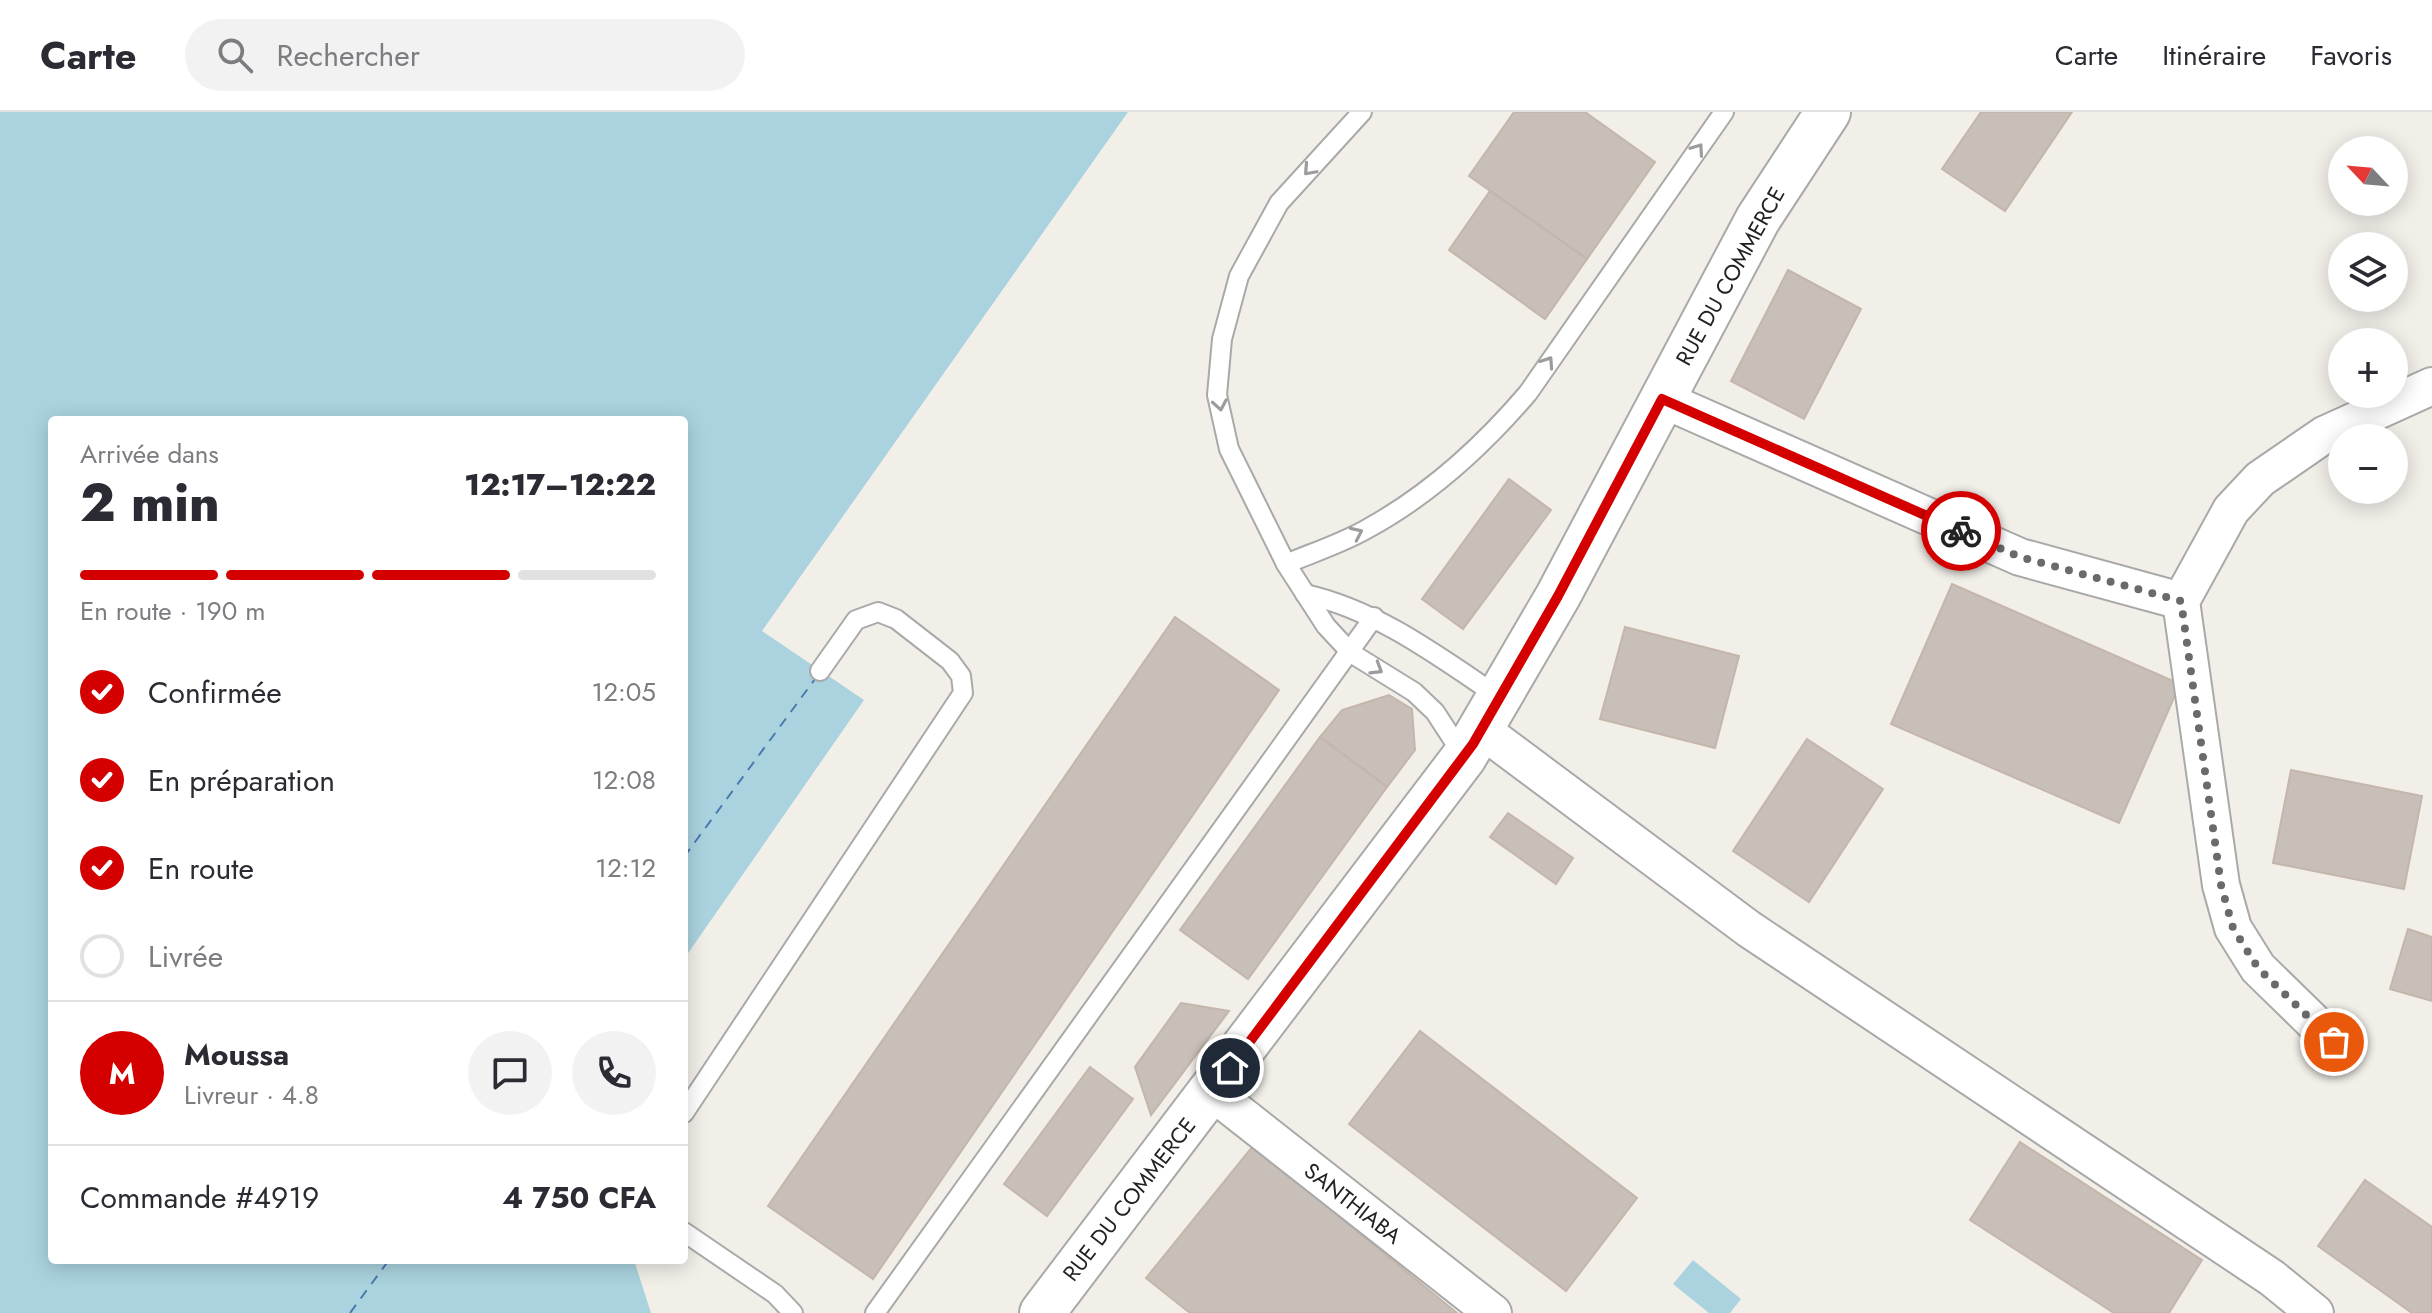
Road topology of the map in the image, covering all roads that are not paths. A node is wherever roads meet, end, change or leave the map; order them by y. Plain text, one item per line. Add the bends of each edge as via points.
1 (1362, 112) edge
2 (1724, 112) edge
3 (1828, 112) edge
4 (2432, 386) edge
5 (1662, 399) junction
6 (1286, 564) junction
7 (1305, 594) junction
8 (2181, 601) junction
9 (1374, 617) junction
10 (1351, 653) junction
11 (820, 671) dead end
12 (1482, 729) junction
13 (2334, 1042) dead end
14 (1212, 1092) junction
15 (688, 1107) edge
16 (688, 1235) edge
17 (793, 1313) edge
18 (875, 1313) edge
19 (1042, 1313) edge
20 (1493, 1313) edge
21 (2315, 1313) edge

1 -> 6 lane via 1279,203 1239,276 1222,339 1217,395 1229,449
6 -> 2 lane via 1392,514 1500,426
3 - 5 street, RUE DU COMMERCE via 1758,219
4 - 8 street via 2324,435 2260,479 2231,510
5 - 8 street via 2020,557
5 - 12 street, RUE DU COMMERCE
6 - 7 lane
7 - 9 lane
7 - 10 lane
8 - 13 street via 2221,885 2233,928 2258,968
9 - 10 lane
9 - 12 lane
10 -> 12 lane via 1414,692 1435,712
10 - 18 lane
11 - 15 lane via 856,620 878,612 896,619 950,661 961,676 963,693
12 - 14 street, RUE DU COMMERCE
12 - 21 street via 1749,929 2272,1278
14 - 19 street, RUE DU COMMERCE
14 - 20 street, SANTHIABA
16 - 17 lane via 775,1294

